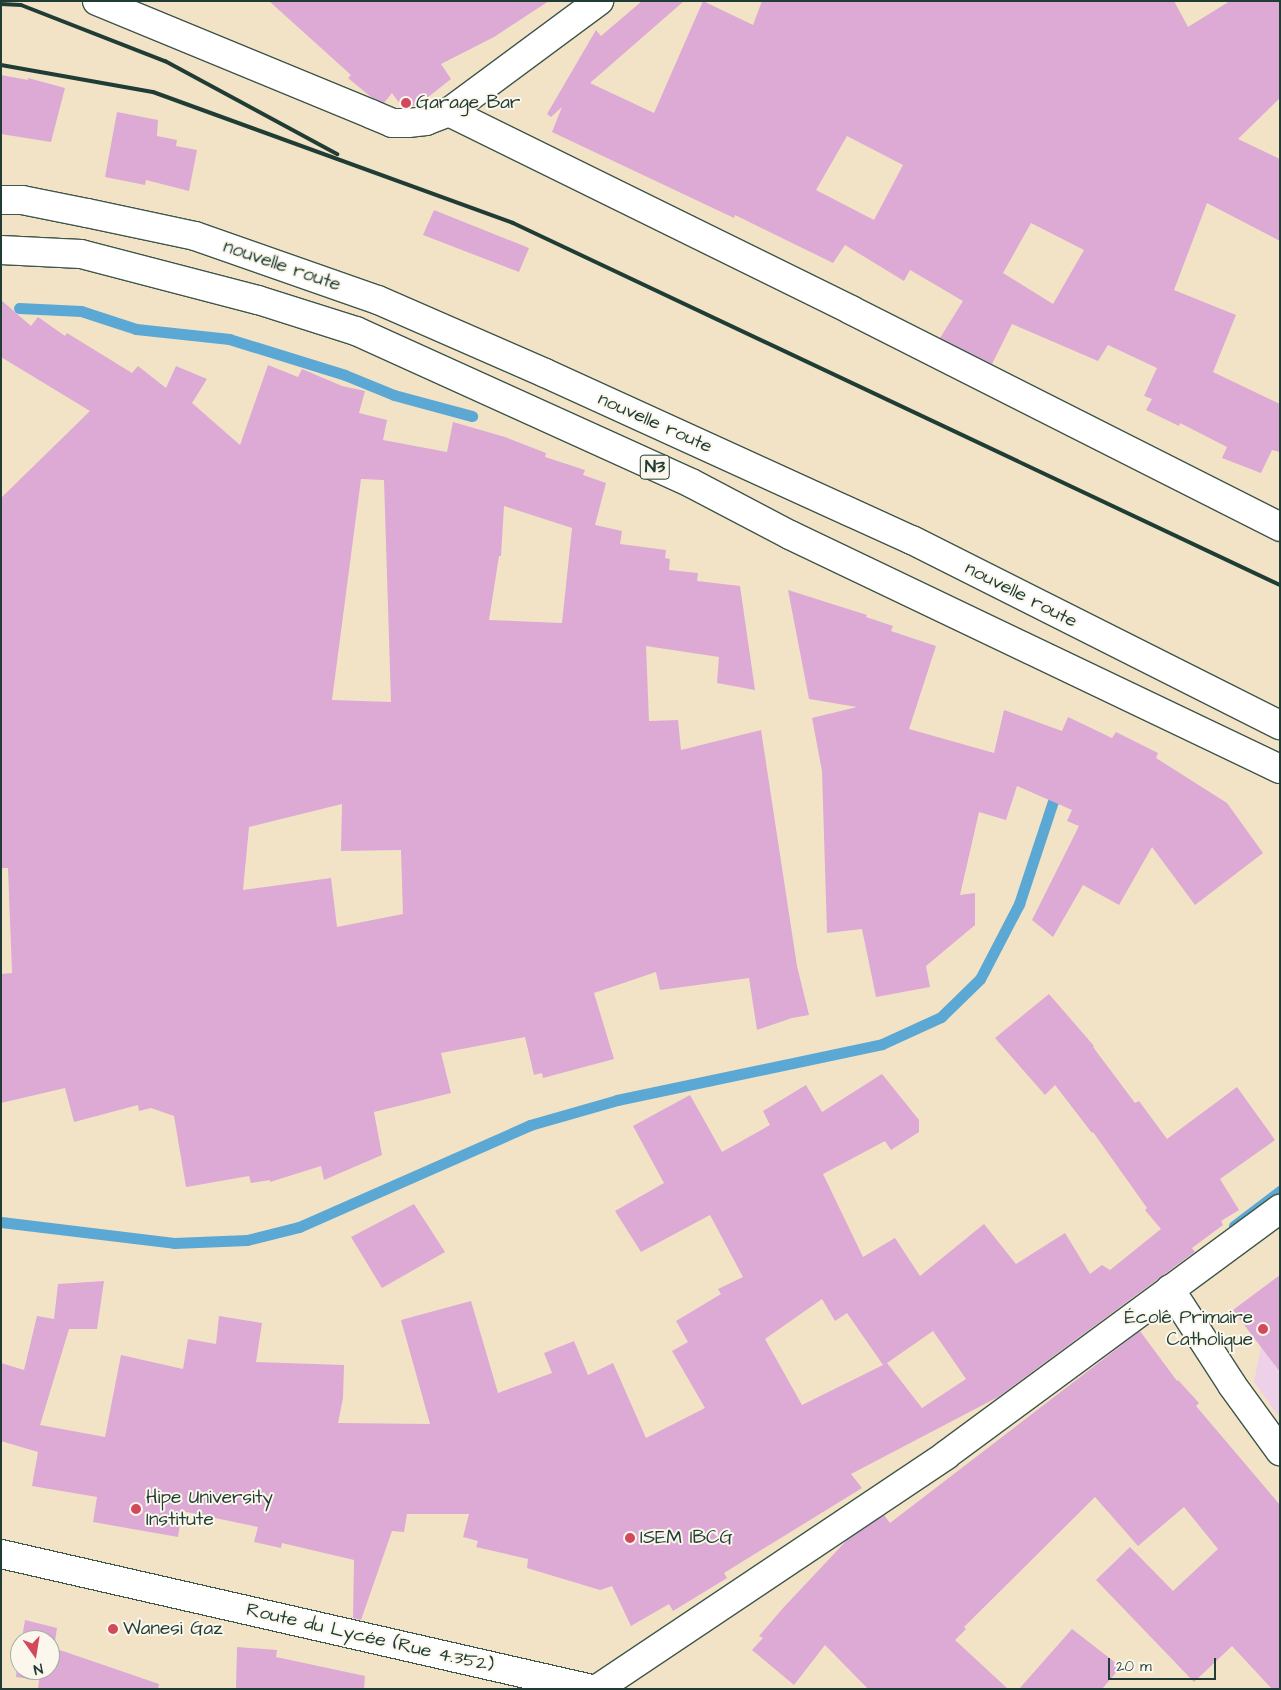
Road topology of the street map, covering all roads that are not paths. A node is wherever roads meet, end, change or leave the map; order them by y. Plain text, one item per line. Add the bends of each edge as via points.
1 (97, 1) edge
2 (599, 1) edge
3 (449, 112) junction
4 (12, 200) edge
5 (1, 250) edge
6 (707, 446) junction
7 (691, 483) junction
8 (1280, 527) edge
9 (1280, 725) edge
10 (1280, 770) edge
11 (1280, 1209) edge
12 (1170, 1290) junction
13 (1280, 1451) edge
14 (1, 1554) edge
15 (592, 1689) edge
16 (597, 1689) edge

1 - 3 main road via 392,123 426,121
2 - 3 main road
3 - 8 main road via 852,310
4 - 6 main road, nouvelle route / N3 via 195,236 378,300
5 - 7 main road, nouvelle route / N3 via 81,254 258,300 356,331
6 - 7 main road
6 - 9 main road, nouvelle route / N3 via 912,540
7 - 10 main road, nouvelle route / N3 via 790,535
11 - 12 main road
12 - 13 main road
12 - 16 main road via 946,1455
14 - 15 main road, Route du Lycée (Rue 4.352)

